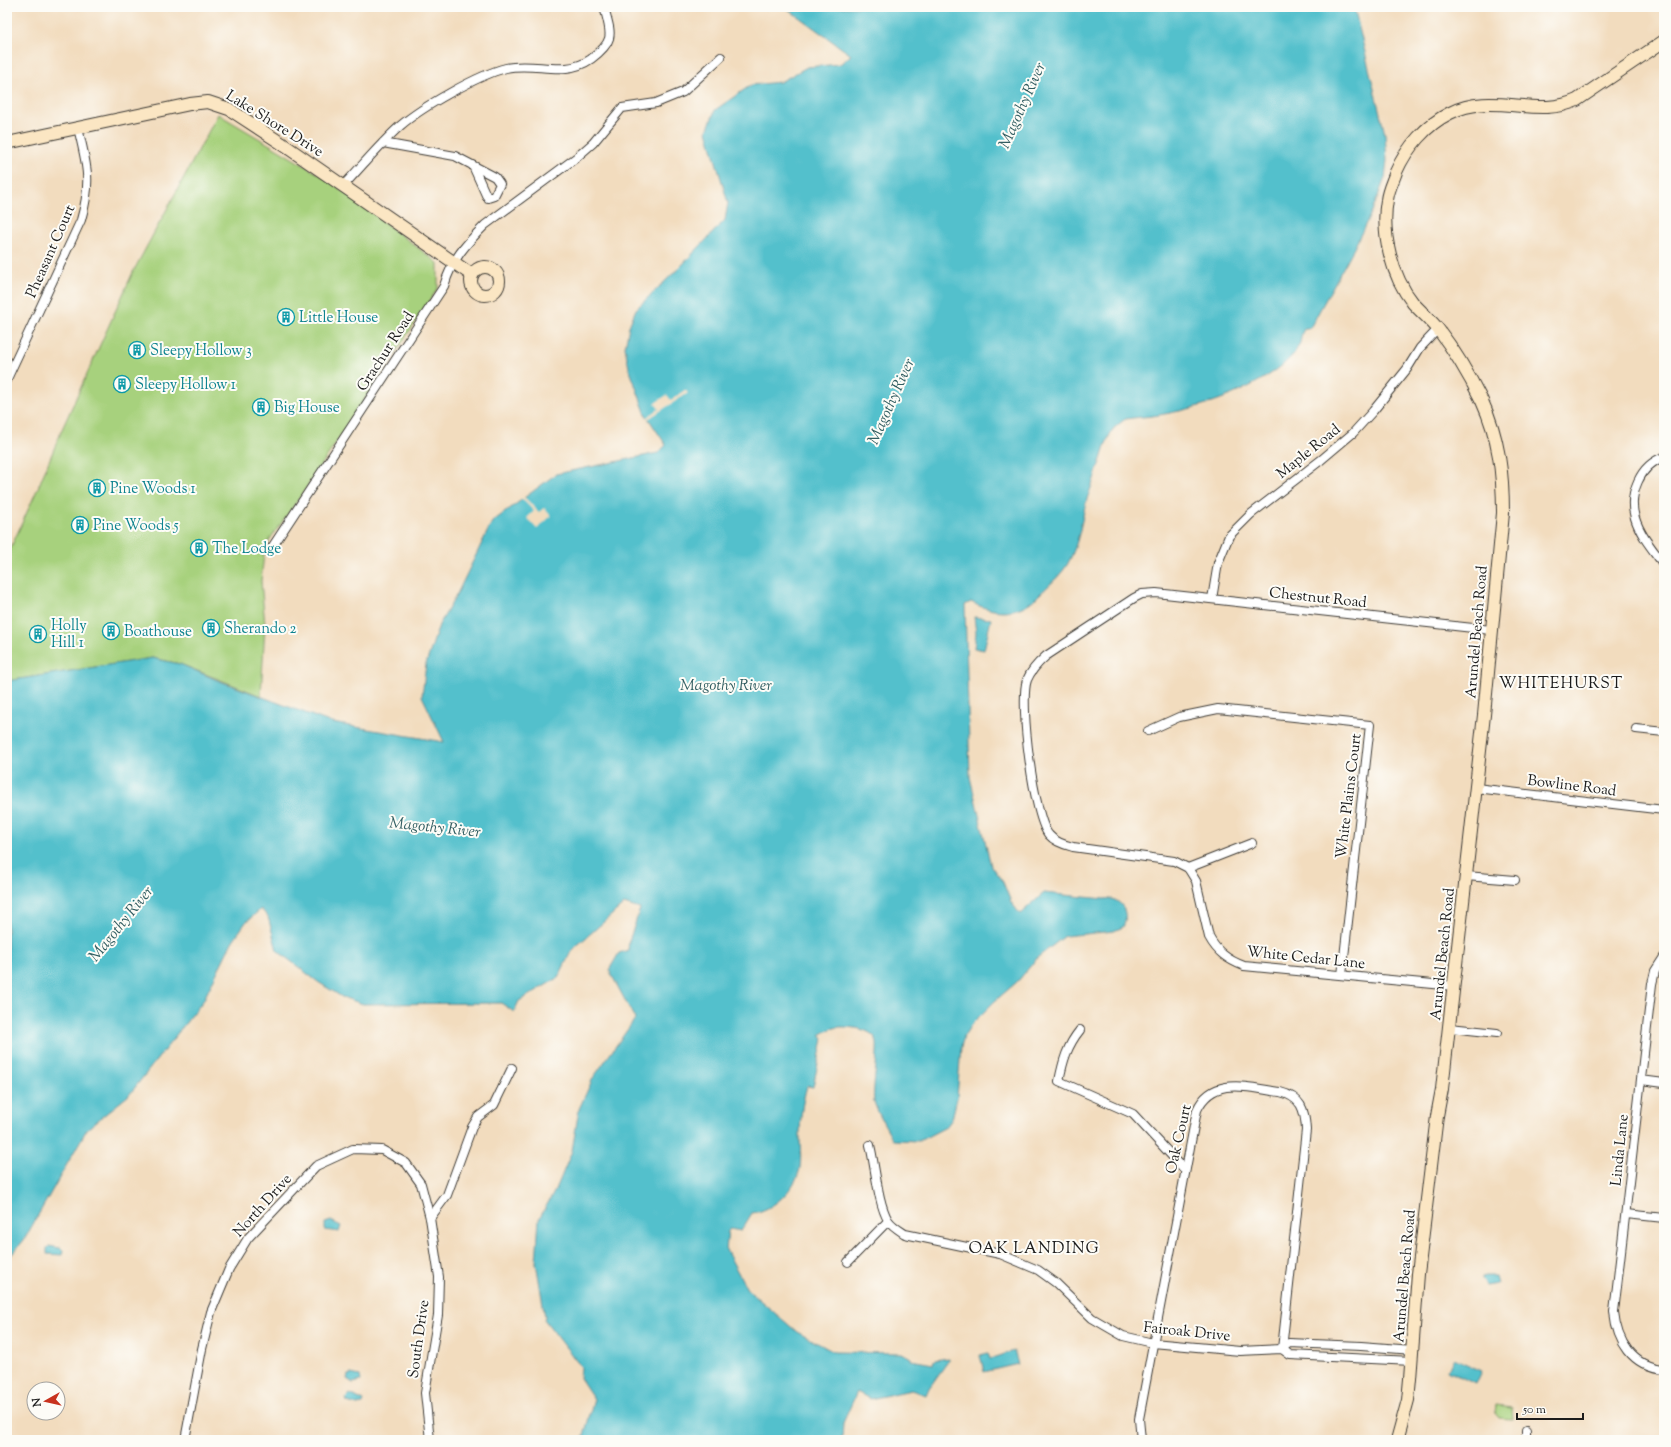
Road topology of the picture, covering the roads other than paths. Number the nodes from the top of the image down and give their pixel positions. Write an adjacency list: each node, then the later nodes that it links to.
1 (604, 7): 6 (street)
2 (1664, 41): 11 (street, Arundel Beach Road)
3 (721, 57): 9 (street)
4 (78, 128): 5 (street, Lake Shore Drive); 8 (street, Lake Shore Drive); 12 (street, Pheasant Court)
5 (7, 143)
6 (383, 143): 7 (street); 8 (street)
7 (473, 166)
8 (343, 186): 9 (street, Lake Shore Drive)
9 (452, 262): 10 (street, Lake Shore Drive); 14 (street, Grachur Road)
10 (472, 275)
11 (1438, 329): 16 (street, Maple Road); 17 (street, Arundel Beach Road)
12 (7, 379)
13 (1664, 457): 15 (street)
14 (269, 552)
15 (1664, 566)
16 (1212, 599): 17 (street, Chestnut Road); 24 (street, Chestnut Road)
17 (1491, 630): 21 (street, Arundel Beach Road)
18 (1636, 729): 20 (street)
19 (1148, 731): 28 (street, White Plains Court)
20 (1664, 732)
21 (1476, 788): 22 (street, Bowline Road); 25 (street, Arundel Beach Road)
22 (1664, 810)
23 (1252, 843): 24 (street)
24 (1188, 868): 28 (street, White Cedar Lane)
25 (1466, 876): 26 (street); 29 (street, Arundel Beach Road)
26 (1514, 880)
27 (1664, 957): 34 (street, Linda Lane)
28 (1342, 975): 29 (street, White Cedar Lane)
29 (1454, 986): 30 (street, Arundel Beach Road)
30 (1450, 1028): 32 (street); 45 (street, Arundel Beach Road)
31 (1080, 1030): 37 (street)
32 (1497, 1033)
33 (512, 1068): 39 (street)
34 (1641, 1080): 35 (street); 38 (street, Linda Lane)
35 (1664, 1082)
36 (870, 1145): 41 (street)
37 (1185, 1170): 43 (street, Oak Court); 44 (street, Oak Court)
38 (1626, 1214): 40 (street); 46 (street, Linda Lane)
39 (430, 1218): 48 (street, North Drive); 49 (street, South Drive)
40 (1664, 1218)
41 (888, 1221): 42 (street); 43 (street, Fairoak Drive)
42 (848, 1262)
43 (1153, 1343): 44 (street, Fairoak Drive); 50 (street, Oak Court)
44 (1282, 1349): 45 (street, Fairoak Drive); 45 (street, Fairoak Drive)
45 (1412, 1356): 51 (street, Arundel Beach Road)
46 (1664, 1369)
47 (1526, 1431): 52 (street)
48 (185, 1440)
49 (430, 1440)
50 (1141, 1440)
51 (1397, 1440)
52 (1526, 1440)

